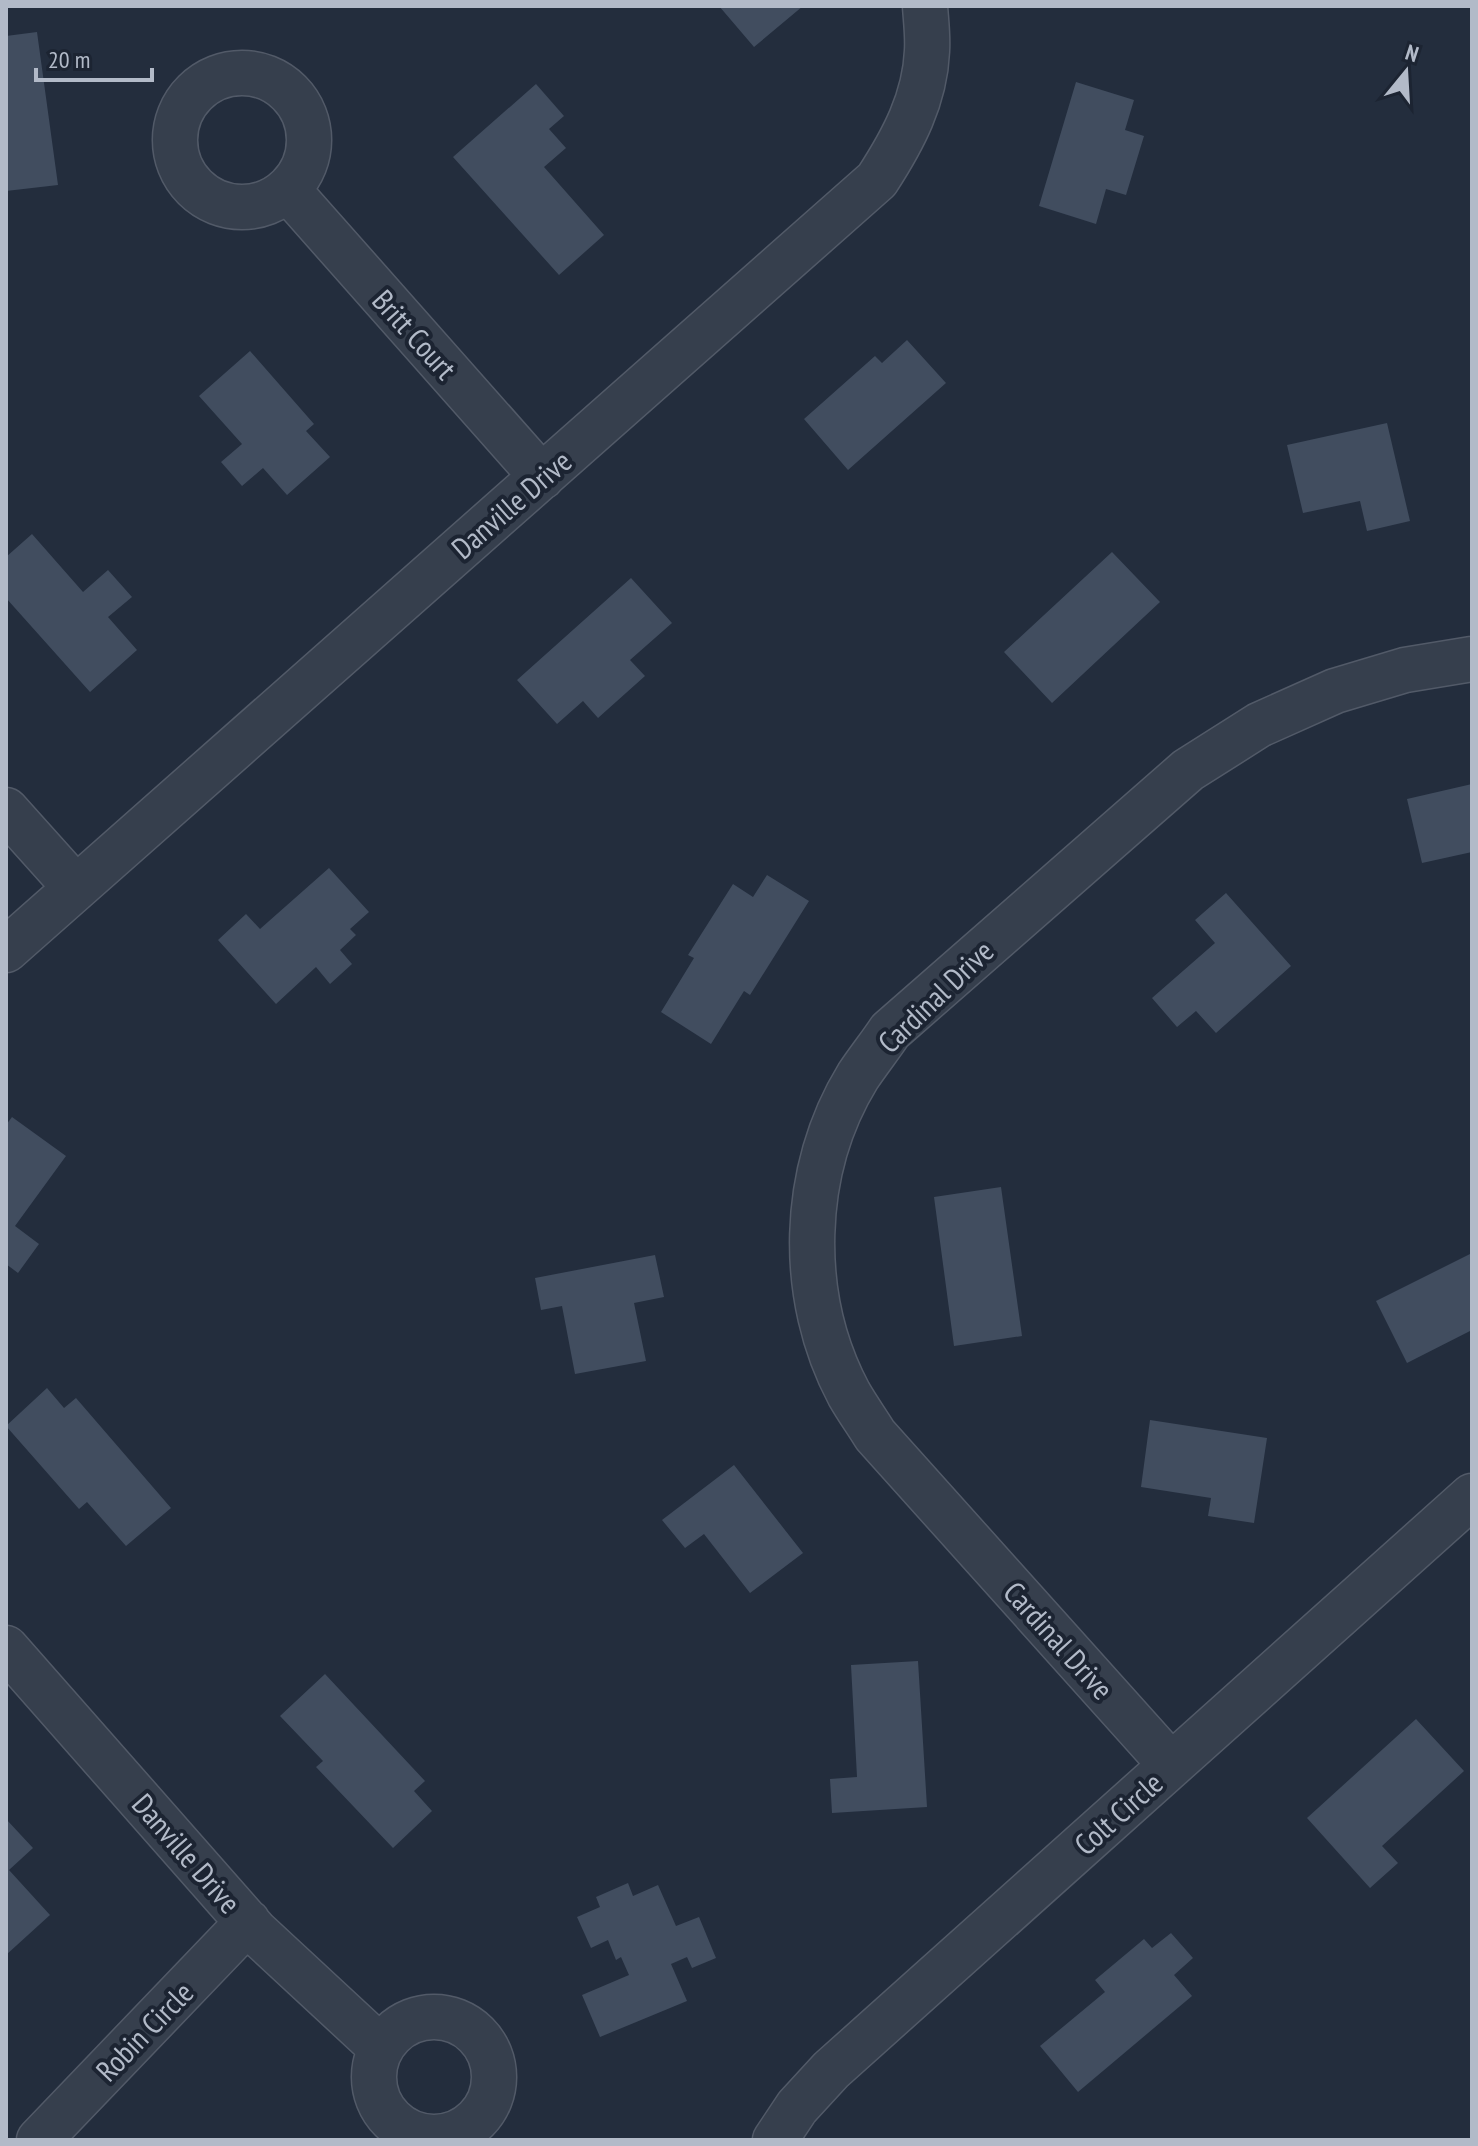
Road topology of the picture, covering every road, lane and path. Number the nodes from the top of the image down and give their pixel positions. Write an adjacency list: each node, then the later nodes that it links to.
1 (925, 6): 3 (street, Danville Drive)
2 (288, 190): 3 (street, Britt Court)
3 (542, 477): 6 (street, Danville Drive)
4 (1472, 659): 10 (street, Cardinal Drive)
5 (6, 810): 6 (street)
6 (76, 888): 7 (street, Danville Drive)
7 (6, 950)
8 (1472, 1496): 10 (street, Colt Circle)
9 (6, 1648): 11 (street, Danville Drive)
10 (1171, 1765): 14 (street, Colt Circle)
11 (248, 1922): 12 (street, Danville Drive); 13 (street, Robin Circle)
12 (380, 2047)
13 (39, 2140)
14 (775, 2140)

